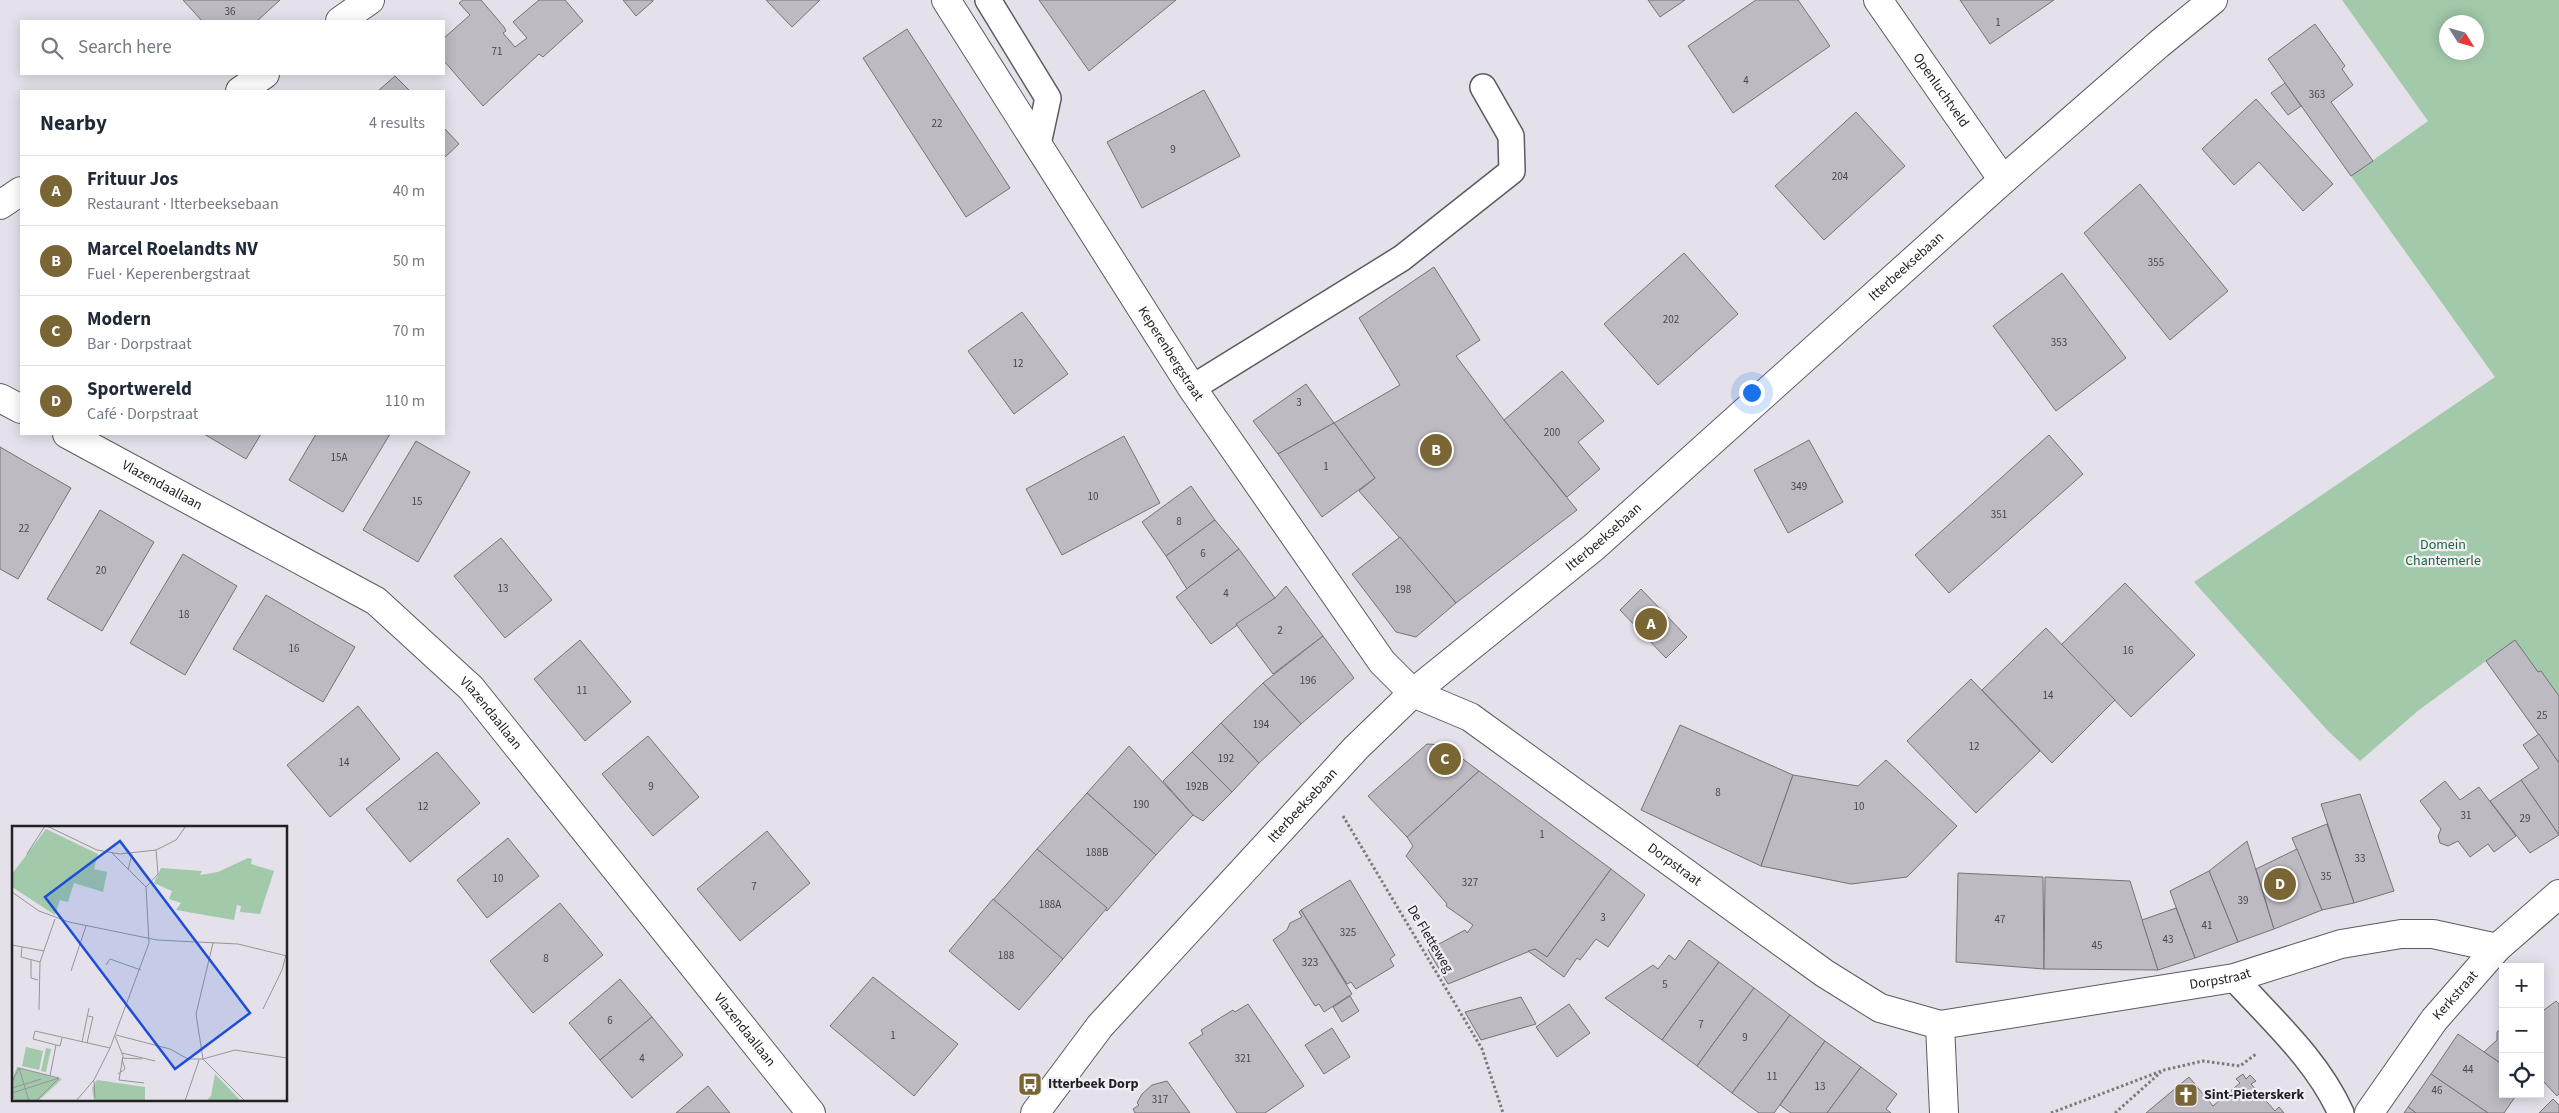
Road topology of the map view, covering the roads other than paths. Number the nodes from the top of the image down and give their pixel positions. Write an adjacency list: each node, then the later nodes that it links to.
1 (370, 0): 6 (street)
2 (946, 0): 10 (street, Keperenbergstraat)
3 (988, 0): 10 (lane)
4 (1878, 0): 11 (street, Openluchtveld)
5 (2213, 0): 11 (street, Itterbeeksebaan)
6 (341, 20)
7 (264, 75): 9 (street)
8 (1483, 86): 14 (lane)
9 (241, 90)
10 (1038, 144): 14 (street, Keperenbergstraat)
11 (2004, 180): 18 (street, Itterbeeksebaan)
12 (20, 193): 13 (street)
13 (0, 205)
14 (1192, 388): 18 (street, Keperenbergstraat)
15 (0, 398): 16 (street)
16 (20, 408)
17 (69, 435): 23 (street, Vlazendaallaan)
18 (1414, 693): 22 (street, Dorpstraat); 24 (street, Itterbeeksebaan)
19 (2559, 894): 20 (street, Kerkstraat)
20 (2497, 948): 21 (street, Dorpstraat); 27 (street, Kerkstraat)
21 (2234, 978): 22 (street, Dorpstraat); 26 (lane)
22 (1940, 1025): 25 (street)
23 (811, 1113)
24 (1035, 1113)
25 (1944, 1113)
26 (2341, 1113)
27 (2370, 1113)

